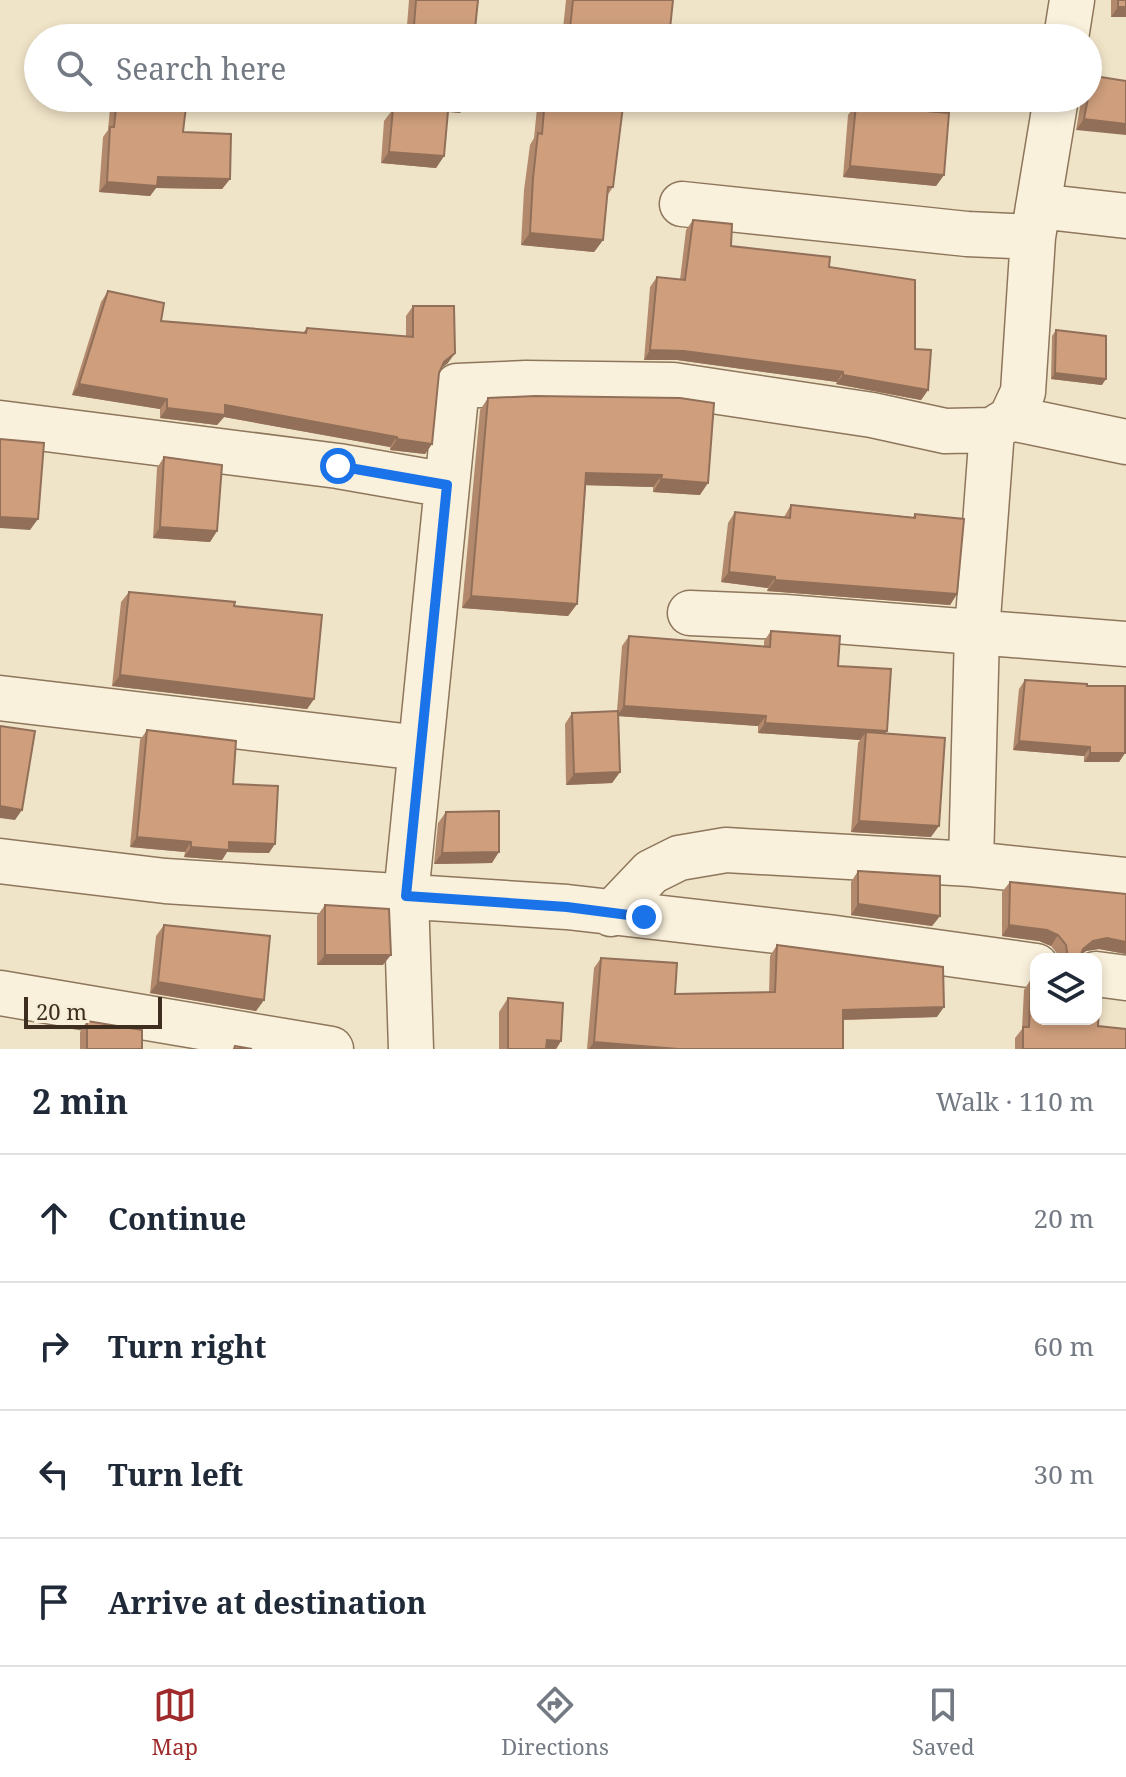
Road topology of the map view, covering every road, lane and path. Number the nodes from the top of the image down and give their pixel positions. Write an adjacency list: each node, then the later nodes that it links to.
1 (1072, 0): 2 (street)
2 (1068, 24)
3 (1054, 112): 6 (street)
4 (682, 204): 6 (street)
5 (1126, 216): 6 (street)
6 (1036, 222): 8 (street)
7 (0, 423): 10 (street)
8 (1001, 424): 9 (street); 10 (street); 12 (street)
9 (1126, 442)
10 (447, 485): 15 (street)
11 (690, 613): 12 (street)
12 (977, 632): 13 (street); 17 (street)
13 (1126, 644)
14 (0, 698): 15 (street)
15 (420, 748): 19 (street)
16 (0, 861): 19 (street)
17 (971, 864): 18 (street); 20 (street)
18 (1126, 880)
19 (406, 896): 20 (street); 26 (street)
20 (611, 914): 21 (street)
21 (1030, 965)
22 (1102, 975): 23 (street)
23 (1126, 978)
24 (0, 993): 25 (street)
25 (331, 1049)
26 (411, 1049)

